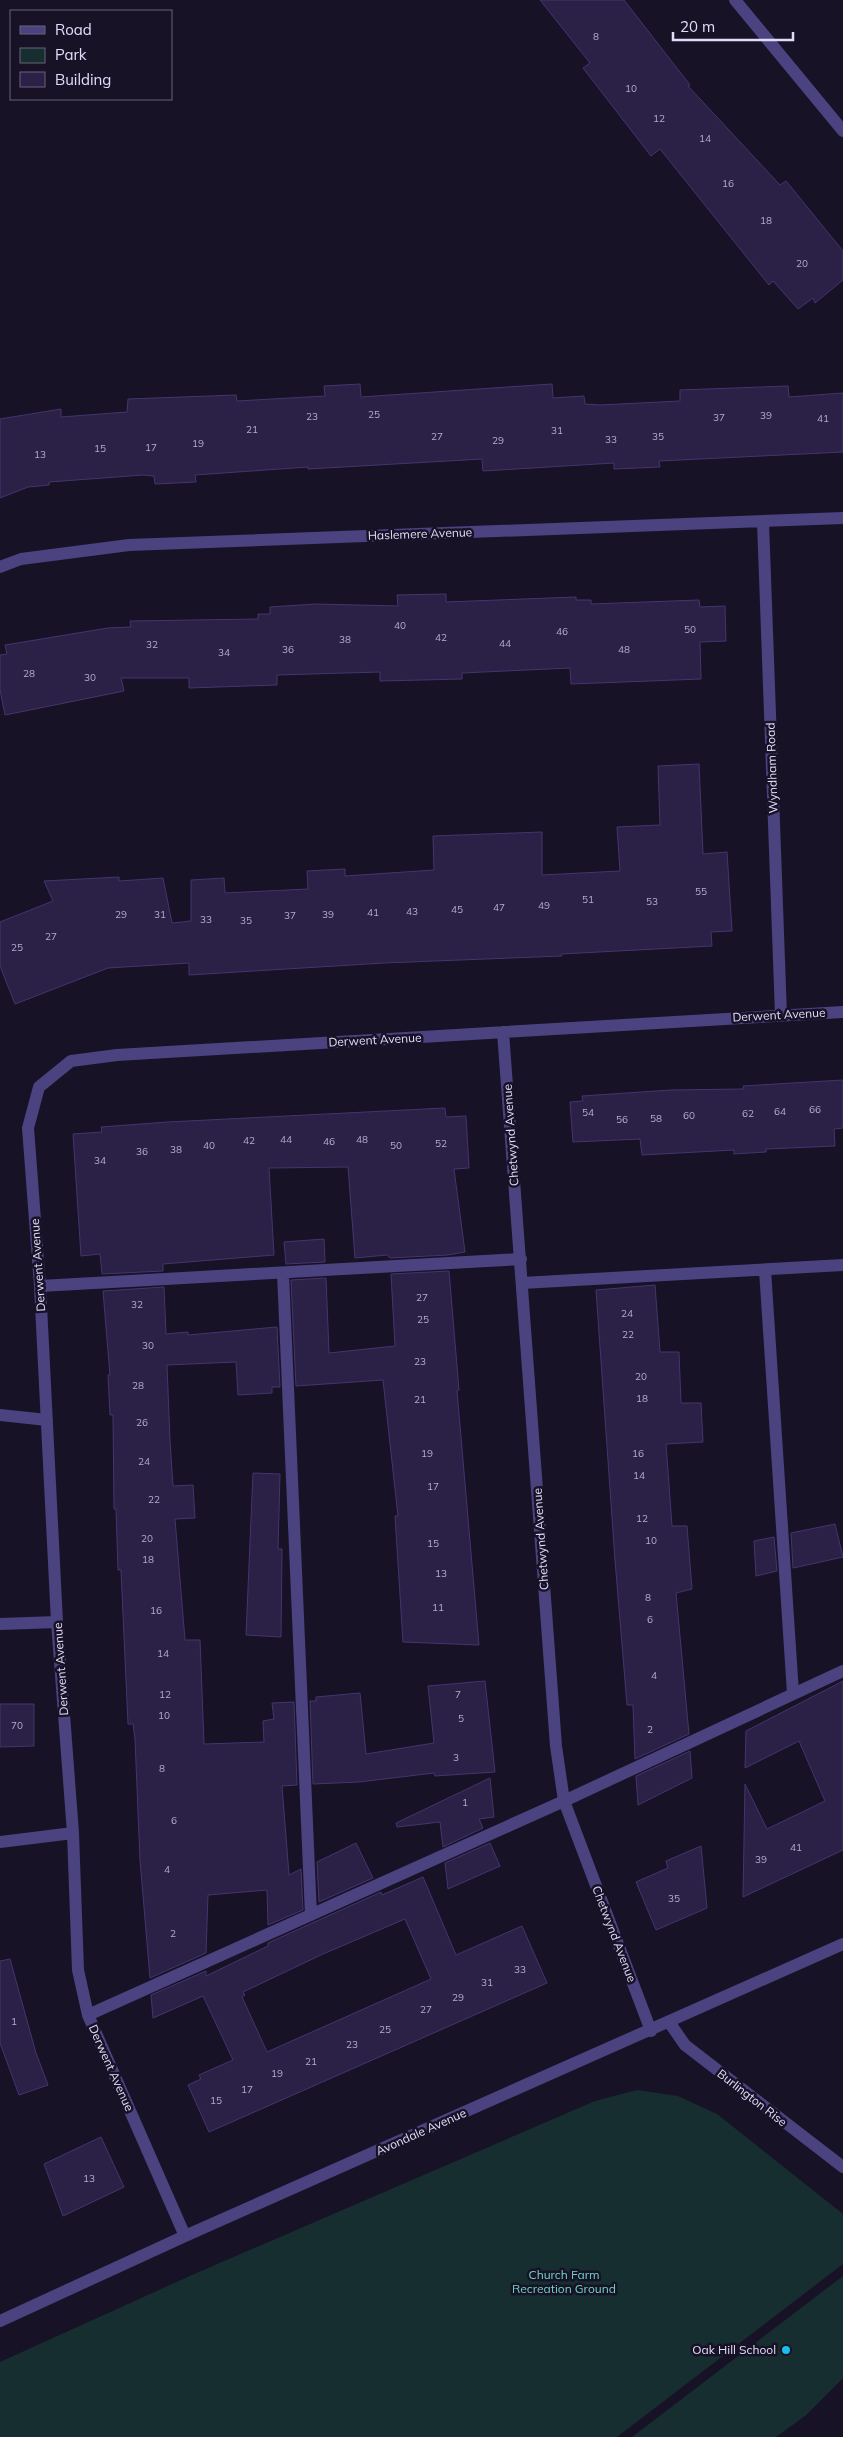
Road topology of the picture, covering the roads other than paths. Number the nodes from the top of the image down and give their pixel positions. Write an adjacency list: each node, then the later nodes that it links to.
1 (735, 0): 2 (street)
2 (843, 131)
3 (843, 518): 4 (street, Haslemere Avenue)
4 (763, 522): 5 (street, Haslemere Avenue); 7 (street, Wyndham Road)
5 (0, 567)
6 (843, 1012): 7 (street, Derwent Avenue)
7 (780, 1015): 8 (street, Derwent Avenue)
8 (503, 1032): 9 (street, Chetwynd Avenue); 14 (street, Derwent Avenue)
9 (520, 1259): 12 (street); 13 (street, Chetwynd Avenue)
10 (843, 1265): 11 (street)
11 (765, 1270): 13 (street); 20 (street)
12 (283, 1273): 14 (street); 24 (street)
13 (522, 1283): 21 (street, Chetwynd Avenue)
14 (40, 1286): 16 (street, Derwent Avenue)
15 (0, 1415): 16 (street)
16 (47, 1420): 17 (street, Derwent Avenue)
17 (57, 1622): 18 (street); 22 (street, Derwent Avenue)
18 (0, 1624)
19 (843, 1671): 20 (street)
20 (794, 1693): 21 (street)
21 (564, 1802): 24 (street); 28 (street, Chetwynd Avenue)
22 (72, 1833): 23 (street); 26 (street, Derwent Avenue)
23 (0, 1842)
24 (311, 1916): 26 (street)
25 (843, 1944): 27 (street, Avondale Avenue)
26 (88, 2015): 30 (street, Derwent Avenue)
27 (669, 2022): 28 (street, Avondale Avenue); 29 (street, Burlington Rise)
28 (651, 2030): 30 (street, Avondale Avenue)
29 (843, 2168)
30 (186, 2236): 31 (street, Avondale Avenue)
31 (0, 2321)

